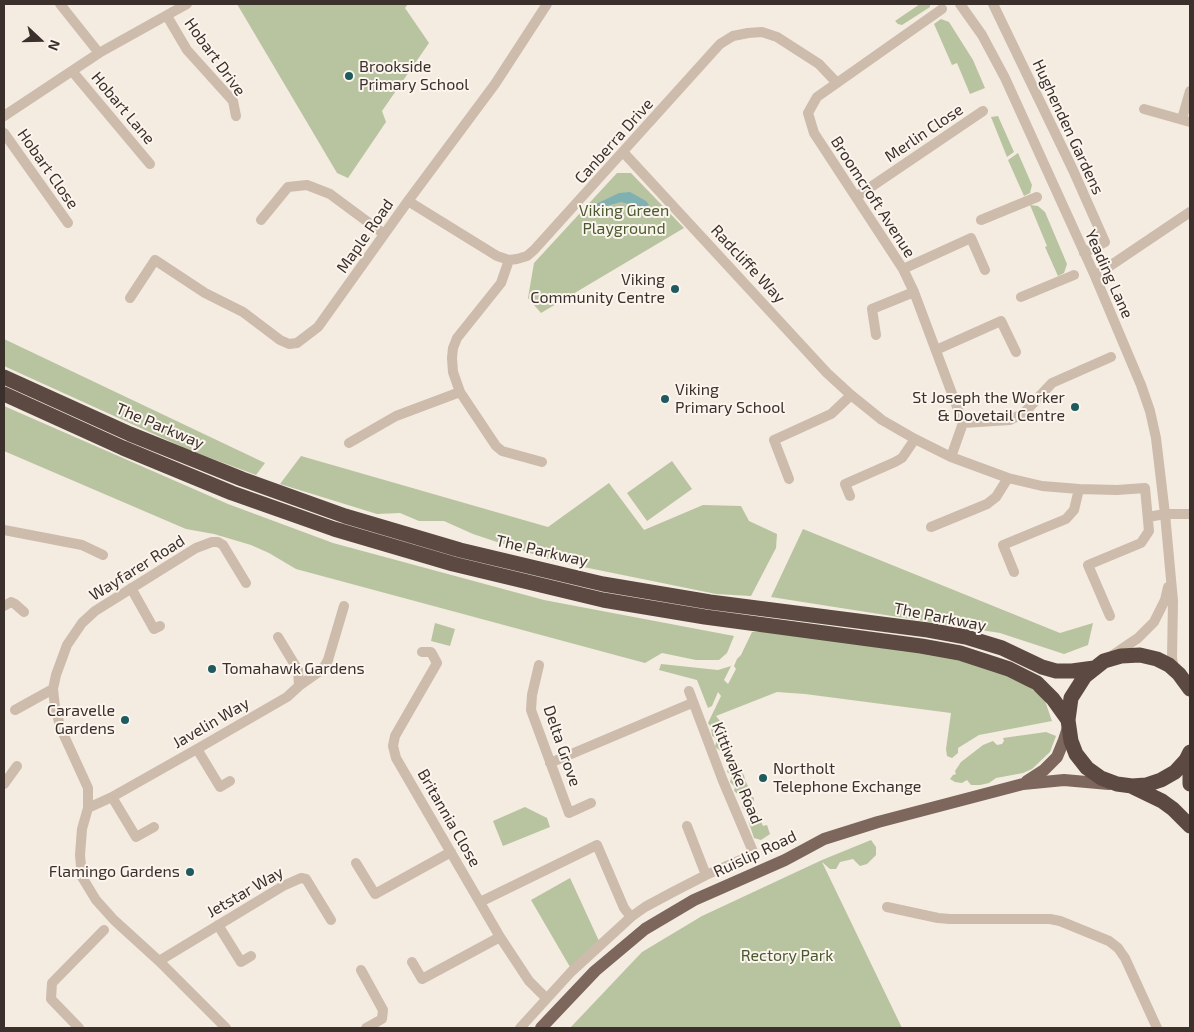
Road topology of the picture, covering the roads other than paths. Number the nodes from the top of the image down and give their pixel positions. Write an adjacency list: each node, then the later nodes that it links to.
1 (60, 4): 8 (street)
2 (187, 4): 7 (street)
3 (548, 4): 22 (street, Maple Road)
4 (960, 4): 28 (street, Yeading Lane)
5 (993, 4): 28 (street, Hughenden Gardens)
6 (942, 9): 10 (street, Broomcroft Avenue)
7 (167, 16): 8 (street); 15 (street, Hobart Drive)
8 (99, 53): 9 (street)
9 (72, 71): 14 (street); 19 (street, Hobart Lane)
10 (837, 83): 18 (street, Canberra Drive); 20 (street, Broomcroft Avenue)
11 (1190, 92): 16 (street)
12 (1144, 109): 16 (street)
13 (983, 111): 20 (street, Merlin Close)
14 (4, 116)
15 (236, 116)
16 (1186, 121)
17 (4, 133): 26 (street, Hobart Close)
18 (624, 153): 29 (street, Canberra Drive); 44 (street, Radcliffe Way)
19 (150, 164)
20 (856, 197): 30 (street, Broomcroft Avenue)
21 (1037, 197): 25 (street)
22 (408, 201): 27 (street, Maple Road); 29 (street)
23 (1190, 212): 33 (street)
24 (261, 220): 27 (street)
25 (981, 220)
26 (68, 223)
27 (384, 234): 35 (street, Maple Road)
28 (1084, 253): 33 (street, Yeading Lane)
29 (509, 260): 42 (street)
30 (903, 269): 31 (street); 34 (street, Broomcroft Avenue)
31 (985, 270)
32 (1074, 275): 36 (street)
33 (1095, 276): 54 (street, Yeading Lane)
34 (914, 292): 37 (street); 38 (street, Broomcroft Avenue)
35 (130, 298)
36 (1022, 298)
37 (876, 335)
38 (936, 350): 39 (street); 45 (street, Broomcroft Avenue)
39 (1016, 352)
40 (1111, 357): 45 (street)
41 (4, 377): 71 (highway, The Parkway)
42 (460, 392): 47 (street); 49 (street)
43 (4, 394): 80 (highway, The Parkway)
44 (851, 395): 46 (street, Radcliffe Way); 51 (street)
45 (963, 423): 48 (street)
46 (915, 440): 48 (street, Radcliffe Way); 53 (street)
47 (350, 443)
48 (951, 457): 50 (street, Radcliffe Way)
49 (542, 462)
50 (1008, 478): 52 (street, Radcliffe Way); 57 (street)
51 (789, 479)
52 (1079, 489): 56 (street, Radcliffe Way); 60 (street)
53 (850, 496)
54 (1165, 514): 55 (street); 56 (street); 61 (street, Yeading Lane)
55 (1190, 514)
56 (1148, 517): 67 (street, Radcliffe Way)
57 (930, 527)
58 (4, 530): 59 (street)
59 (103, 555)
60 (1014, 572)
61 (1170, 577): 71 (street, Yeading Lane); 73 (street, Yeading Lane)
62 (246, 583): 63 (street, Wayfarer Road)
63 (131, 588): 68 (street); 75 (street, Wayfarer Road)
64 (4, 606): 66 (street)
65 (344, 606): 74 (street, Javelin Way)
66 (24, 612)
67 (1110, 616)
68 (160, 626)
69 (278, 638): 74 (street)
70 (422, 652): 97 (street, Britannia Close)
71 (1099, 664): 73 (highway, The Parkway); 80 (highway)
72 (539, 665): 83 (street, Delta Grove)
73 (1181, 674): 76 (highway)
74 (299, 686): 81 (street, Javelin Way)
75 (53, 689): 79 (street); 93 (street, Wayfarer Road)
76 (1190, 689)
77 (689, 691): 78 (street, Kittiwake Road)
78 (692, 703): 83 (street); 99 (street, Kittiwake Road)
79 (16, 710)
80 (1068, 724): 88 (main road, Ruislip Road); 90 (highway)
81 (197, 749): 86 (street); 91 (street, Javelin Way)
82 (1190, 752): 90 (highway)
83 (550, 763): 92 (street, Delta Grove)
84 (17, 766): 87 (street)
85 (1190, 766): 89 (highway)
86 (230, 781)
87 (4, 784)
88 (1023, 784): 90 (main road, Ruislip Road); 101 (main road, Ruislip Road)
89 (1190, 784)
90 (1124, 785): 95 (highway)
91 (112, 797): 93 (street, Javelin Way); 96 (street)
92 (590, 803)
93 (88, 808): 110 (street, Wayfarer Road)
94 (687, 826): 99 (street)
95 (1190, 826)
96 (154, 827)
97 (451, 852): 98 (street); 102 (street, Britannia Close)
98 (356, 863)
99 (706, 875): 100 (street)
100 (688, 884): 101 (street); 104 (street)
101 (694, 900): 118 (main road, Ruislip Road)
102 (480, 902): 104 (street); 108 (street, Britannia Close)
103 (887, 907): 119 (street)
104 (631, 917): 113 (street)
105 (331, 920): 106 (street, Jetstar Way)
106 (218, 925): 109 (street); 110 (street, Jetstar Way)
107 (104, 930): 114 (street)
108 (500, 937): 111 (street); 113 (street, Britannia Close)
109 (251, 956)
110 (159, 961): 115 (street, Wayfarer Road)
111 (412, 962)
112 (361, 970): 116 (street)
113 (546, 998): 117 (street)
114 (79, 1028)
115 (226, 1028)
116 (366, 1028)
117 (520, 1028)
118 (541, 1028)
119 (1158, 1028)

